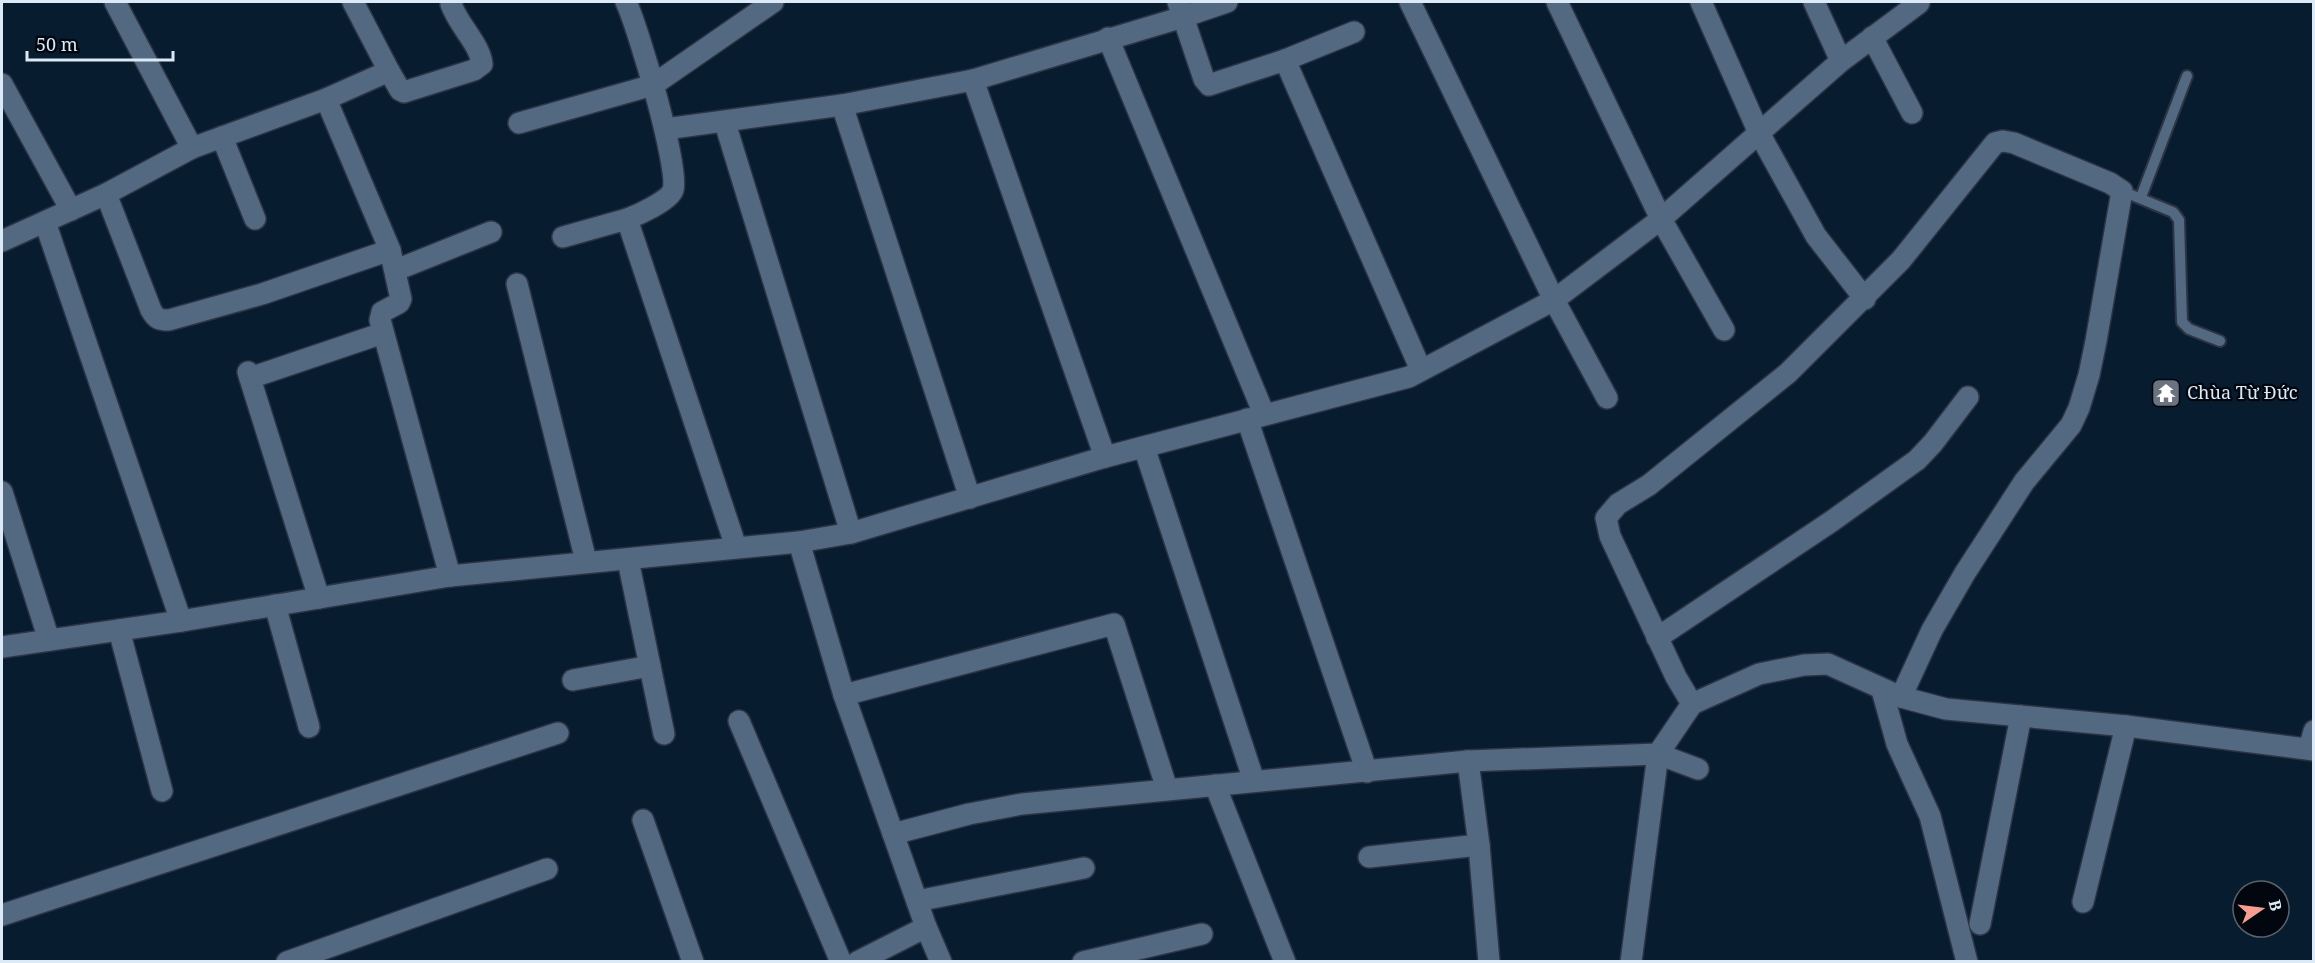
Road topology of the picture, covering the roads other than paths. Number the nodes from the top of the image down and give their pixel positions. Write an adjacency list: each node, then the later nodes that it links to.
1 (115, 2): 31 (street)
2 (353, 2): 18 (street)
3 (453, 2): 18 (street)
4 (626, 2): 22 (street)
5 (773, 2): 22 (street)
6 (1227, 2): 12 (street)
7 (1410, 2): 45 (street)
8 (1557, 2): 37 (street)
9 (1701, 2): 29 (street)
10 (1814, 2): 17 (street)
11 (1918, 3): 14 (street)
12 (1180, 9): 15 (street); 16 (street)
13 (1354, 32): 16 (street)
14 (1872, 37): 17 (street); 25 (street)
15 (1108, 38): 20 (street); 52 (street)
16 (1286, 60): 49 (street)
17 (1841, 61): 29 (street)
18 (389, 71): 23 (street)
19 (2187, 76): 33 (lane)
20 (973, 80): 24 (street); 54 (street)
21 (2, 84): 34 (street)
22 (653, 85): 26 (street); 28 (street)
23 (326, 99): 30 (street); 42 (street)
24 (842, 105): 27 (street); 56 (street)
25 (1912, 113)
26 (519, 123)
27 (725, 123): 28 (street); 57 (street)
28 (665, 129): 36 (street)
29 (1759, 133): 37 (street); 44 (street)
30 (222, 137): 31 (street); 35 (street)
31 (192, 148): 32 (street)
32 (106, 194): 34 (street); 42 (street)
33 (2131, 194): 44 (street); 48 (lane); 74 (street)
34 (71, 210): 38 (street)
35 (255, 219)
36 (627, 219): 40 (street); 59 (street)
37 (1661, 219): 45 (street); 46 (street)
38 (45, 222): 41 (street); 65 (street)
39 (491, 232): 42 (street)
40 (563, 237)
41 (2, 241)
42 (393, 260): 47 (street)
43 (517, 284): 61 (street)
44 (1865, 299): 67 (street)
45 (1554, 300): 49 (street); 51 (street)
46 (1724, 330)
47 (383, 333): 62 (street); 63 (street)
48 (2220, 341)
49 (1421, 370): 52 (street)
50 (1968, 397): 67 (street)
51 (1607, 398)
52 (1256, 416): 53 (street); 86 (street)
53 (1144, 447): 54 (street); 87 (street)
54 (1105, 457): 56 (street)
55 (2, 492): 68 (street)
56 (970, 498): 57 (street)
57 (850, 533): 58 (street)
58 (799, 542): 59 (street); 73 (street)
59 (736, 547): 60 (street)
60 (628, 560): 61 (street); 70 (street)
61 (586, 561): 62 (street)
62 (450, 576): 63 (street)
63 (319, 598): 64 (street)
64 (275, 605): 65 (street); 79 (street)
65 (181, 621): 66 (street)
66 (119, 630): 68 (street); 90 (street)
67 (1658, 638): 75 (street)
68 (49, 640): 69 (street)
69 (2, 647)
70 (650, 666): 71 (street); 81 (street)
71 (573, 680)
72 (1882, 690): 74 (street); 75 (street); 112 (street)
73 (844, 695): 89 (street); 92 (street)
74 (1901, 697): 76 (street)
75 (1692, 705): 83 (street)
76 (2021, 716): 78 (street); 100 (street)
77 (739, 721): 105 (street)
78 (2126, 726): 82 (street); 98 (street)
79 (309, 727)
80 (558, 733): 99 (street)
81 (664, 734)
82 (2312, 743)
83 (1658, 754): 84 (street); 85 (street); 111 (street)
84 (1468, 761): 86 (street); 93 (street)
85 (1698, 769)
86 (1367, 772): 87 (street)
87 (1254, 781): 88 (street)
88 (1215, 785): 89 (street); 109 (street)
89 (1167, 789): 92 (street)
90 (162, 791)
91 (644, 820): 104 (street)
92 (893, 834): 97 (street)
93 (1479, 845): 94 (street); 110 (street)
94 (1369, 857)
95 (1084, 868): 97 (street)
96 (547, 869): 103 (street)
97 (917, 901): 101 (street)
98 (2083, 902)
99 (2, 915)
100 (1980, 924)
101 (926, 927): 106 (street); 107 (street)
102 (1202, 934): 108 (street)
103 (287, 962)
104 (693, 962)
105 (841, 962)
106 (857, 962)
107 (941, 962)
108 (1083, 962)
109 (1285, 962)
110 (1489, 962)
111 (1631, 962)
112 (1967, 962)

